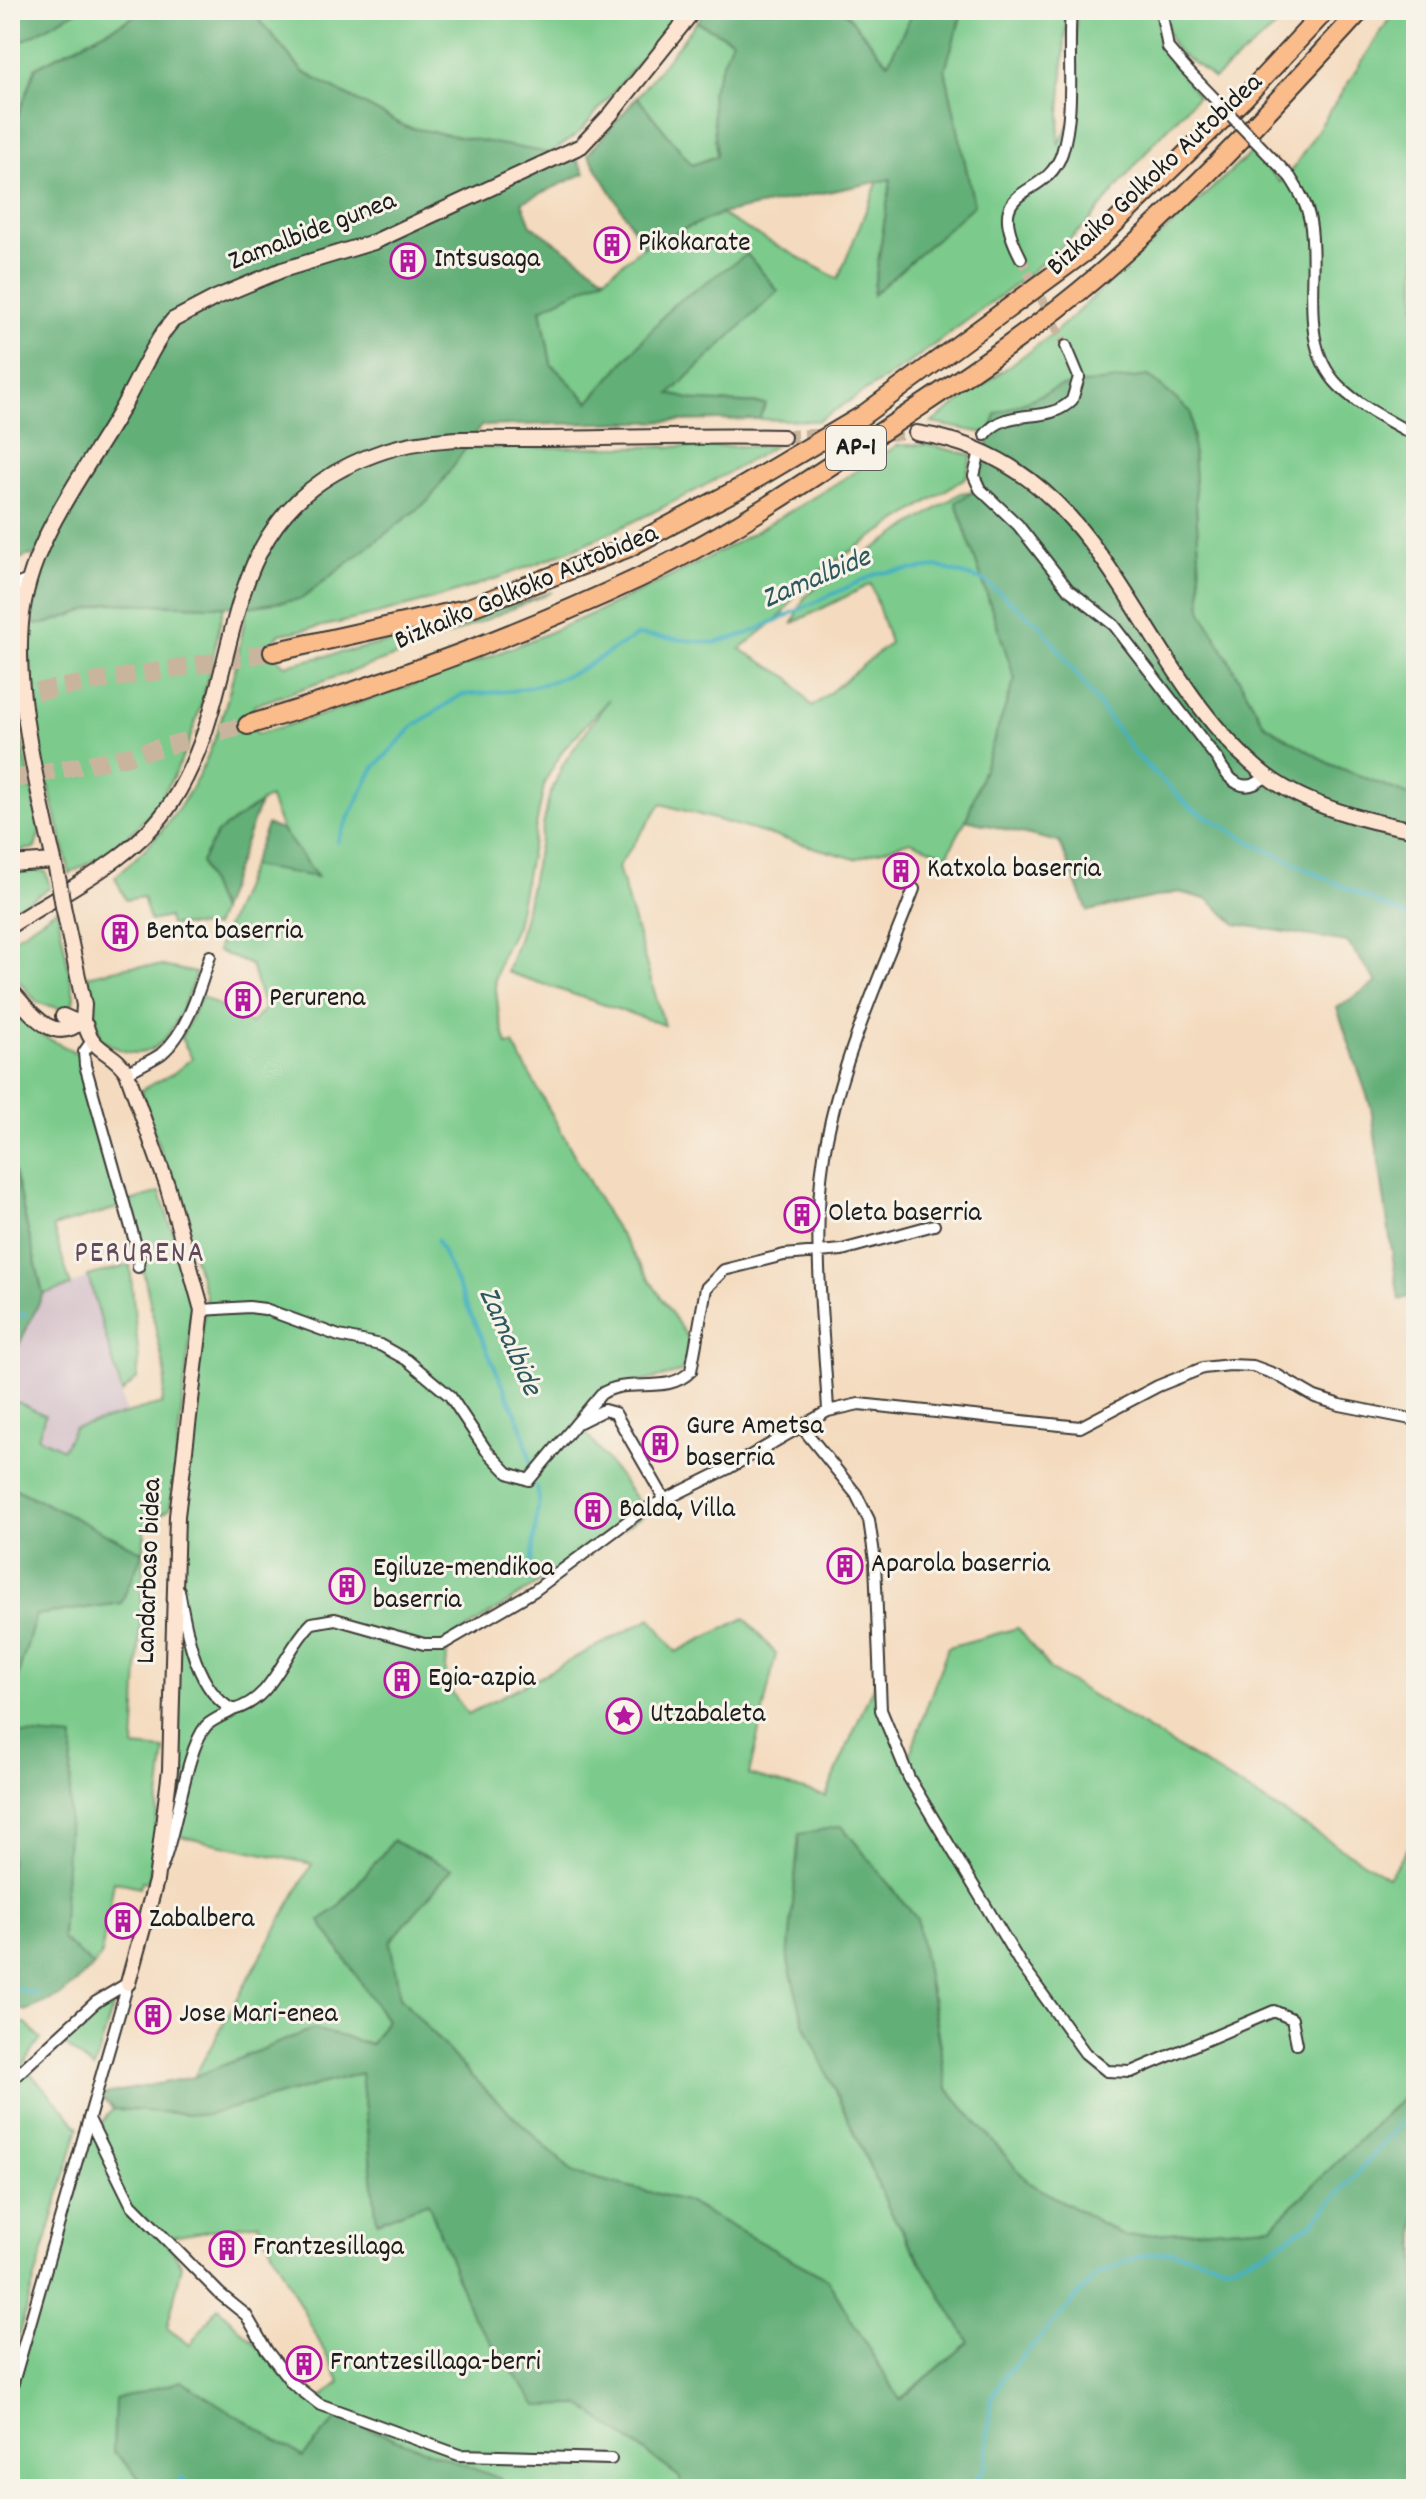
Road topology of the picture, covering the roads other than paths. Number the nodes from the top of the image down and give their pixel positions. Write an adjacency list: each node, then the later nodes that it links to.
1 (694, 10): 13 (street, Zamalbide gunea)
2 (1071, 10): 6 (street)
3 (1161, 10): 10 (street, bridge)
4 (1326, 10): 15 (highway, Bizkaiko Golkoko Autobidea / AP-1)
5 (1361, 10): 16 (highway, Bizkaiko Golkoko Autobidea / AP-1)
6 (1021, 258)
7 (1066, 346): 9 (street)
8 (916, 433): 17 (street)
9 (985, 435)
10 (1416, 436)
11 (783, 437): 22 (street)
12 (979, 455): 17 (street)
13 (29, 580): 14 (street); 19 (street, Zamalbide gunea)
14 (10, 612)
15 (273, 652)
16 (248, 725)
17 (1266, 776): 18 (street)
18 (1416, 830)
19 (54, 861): 20 (street); 25 (street, Zamalbide gunea, bridge)
20 (10, 864)
21 (914, 889): 28 (street)
22 (10, 926)
23 (210, 956): 26 (street)
24 (10, 989): 25 (street)
25 (79, 1024): 26 (street, Landarbaso bidea); 29 (street)
26 (127, 1073): 30 (street, Landarbaso bidea)
27 (934, 1225): 28 (street)
28 (820, 1251): 31 (street); 33 (street)
29 (138, 1267)
30 (202, 1310): 33 (street); 36 (street, Landarbaso bidea)
31 (828, 1411): 32 (street); 34 (street)
32 (1416, 1420)
33 (574, 1425): 35 (street)
34 (801, 1426): 35 (street); 40 (street)
35 (665, 1500): 37 (street)
36 (175, 1563): 37 (street); 38 (street, Landarbaso bidea)
37 (233, 1710): 38 (street)
38 (156, 1881): 39 (street, Landarbaso bidea)
39 (128, 1983): 41 (street); 42 (street)
40 (1297, 2044)
41 (10, 2081)
42 (89, 2119): 43 (street); 44 (street)
43 (10, 2393)
44 (611, 2459)

